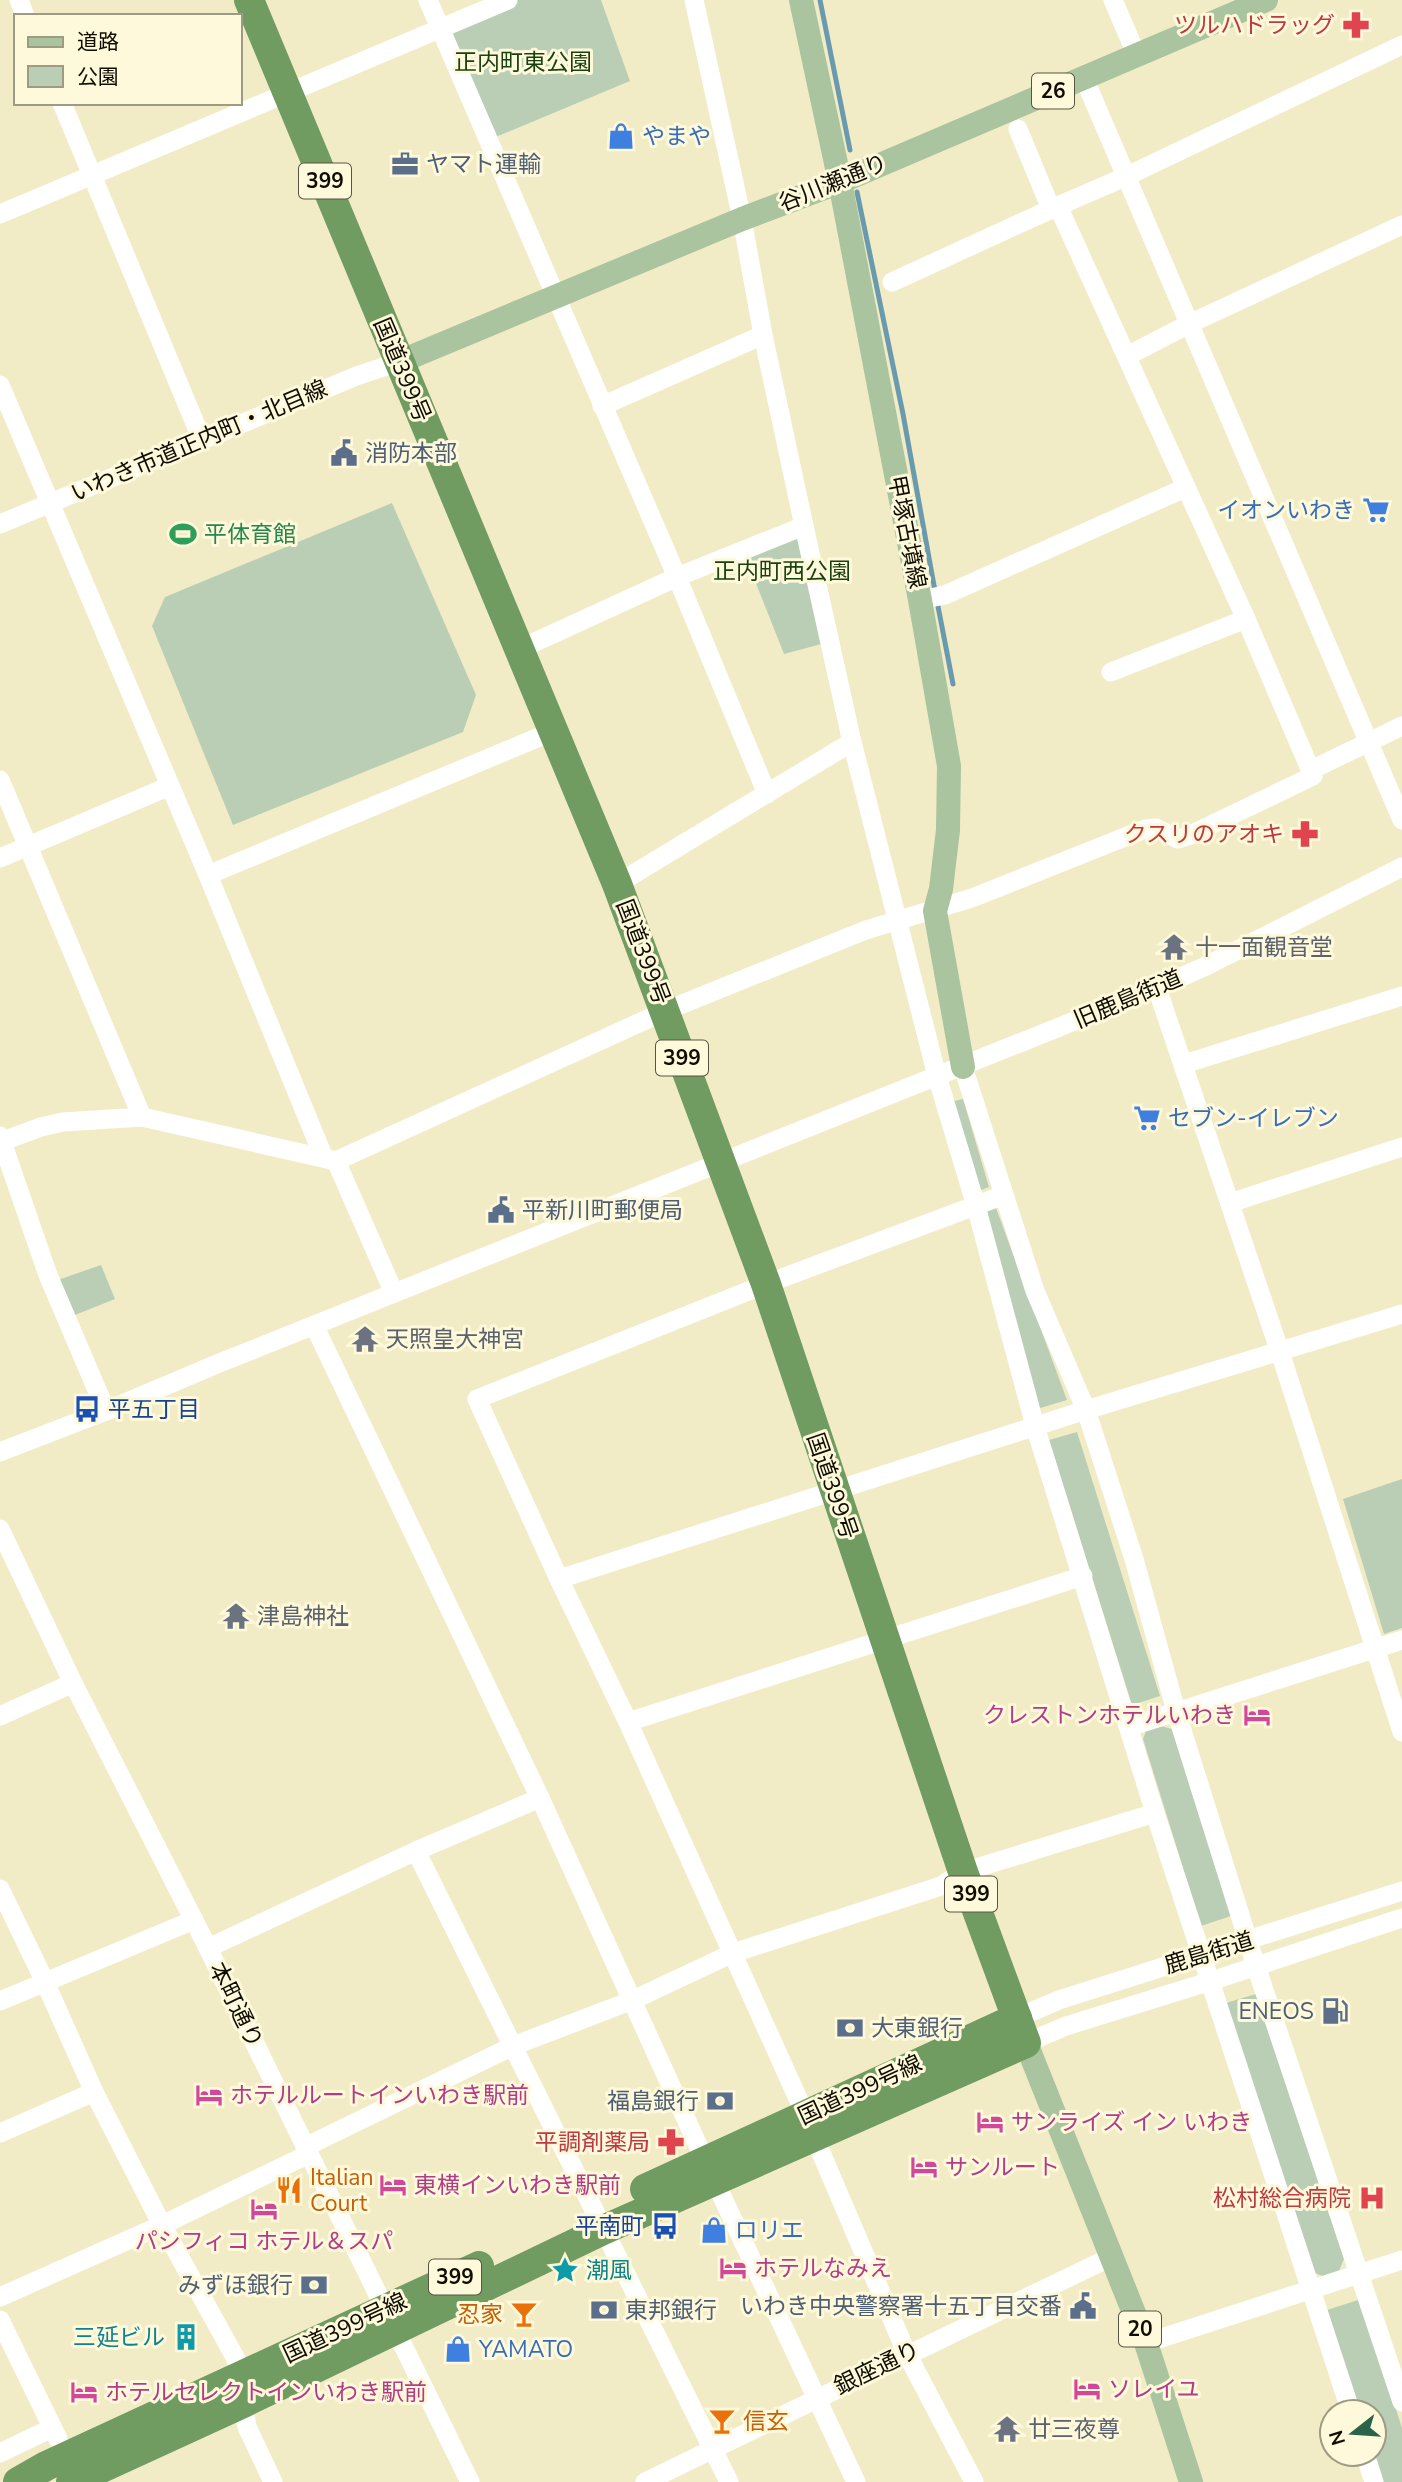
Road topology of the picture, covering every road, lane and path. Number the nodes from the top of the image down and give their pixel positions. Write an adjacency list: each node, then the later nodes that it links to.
1 (249, 0): 13 (highway, 国道399号 / 399)
2 (428, 0): 9 (street)
3 (508, 0): 9 (street)
4 (694, 0): 21 (street)
5 (1113, 0): 11 (street)
6 (1266, 0): 8 (main road, 谷川瀬通り / 26)
7 (804, 1): 18 (main road, 甲塚古墳線)
8 (1237, 6): 11 (main road, 谷川瀬通り / 26)
9 (440, 30): 13 (street); 24 (street)
10 (1402, 45): 17 (street)
11 (1137, 55): 12 (main road, 谷川瀬通り / 26)
12 (1084, 78): 17 (street); 18 (main road, 谷川瀬通り / 26)
13 (289, 93): 16 (street); 28 (highway, 国道399号 / 399)
14 (63, 105): 16 (street)
15 (1018, 129): 19 (street)
16 (92, 176): 20 (street); 31 (street)
17 (1125, 177): 19 (street); 25 (street)
18 (840, 182): 21 (main road, 谷川瀬通り / 26); 37 (main road, 甲塚古墳線)
19 (1055, 207): 23 (street); 27 (street)
20 (0, 214)
21 (742, 219): 24 (main road, 谷川瀬通り / 26); 26 (street)
22 (1402, 225): 25 (street)
23 (892, 282)
24 (555, 298): 28 (main road, 谷川瀬通り / 26); 30 (street)
25 (1189, 324): 27 (street); 43 (street)
26 (762, 335): 30 (street); 35 (street)
27 (1127, 356): 32 (street)
28 (399, 362): 31 (street, いわき市道正内町・北目線); 39 (highway, 国道399号 / 399)
29 (0, 385): 33 (street)
30 (602, 406): 36 (street)
31 (202, 440): 33 (street, いわき市道正内町・北目線)
32 (1185, 488): 37 (street); 38 (street)
33 (50, 503): 34 (street, いわき市道正内町・北目線); 47 (street)
34 (0, 524)
35 (804, 526): 36 (street); 44 (street)
36 (677, 578): 39 (street); 48 (street)
37 (920, 600): 55 (main road, 甲塚古墳線)
38 (1245, 619): 40 (street); 45 (street)
39 (520, 649): 42 (highway, 国道399号 / 399)
40 (1111, 672)
41 (1402, 726): 43 (street)
42 (554, 731): 53 (street); 54 (highway, 国道399号 / 399)
43 (1369, 741): 45 (street); 49 (street)
44 (852, 742): 48 (street); 56 (street)
45 (1311, 770): 55 (street)
46 (0, 780): 50 (street)
47 (170, 786): 50 (street); 53 (street)
48 (767, 794): 54 (street)
49 (1402, 820)
50 (28, 846): 51 (street); 63 (street)
51 (0, 858)
52 (1402, 867): 57 (street, 旧鹿島街道)
53 (208, 875): 66 (street)
54 (617, 884): 59 (highway, 国道399号 / 399)
55 (935, 911): 56 (street); 61 (main road, 甲塚古墳線)
56 (897, 922): 59 (street); 62 (street)
57 (1157, 988): 60 (street); 61 (street, 旧鹿島街道)
58 (1402, 996): 60 (street)
59 (665, 1010): 66 (street); 67 (highway, 国道399号 / 399)
60 (1184, 1064): 69 (street)
61 (963, 1067): 62 (street, 旧鹿島街道); 68 (street)
62 (937, 1076): 67 (street); 70 (street)
63 (142, 1117): 64 (street); 66 (street)
64 (0, 1140): 77 (street)
65 (1402, 1147): 69 (street)
66 (330, 1159): 72 (street)
67 (720, 1162): 71 (highway, 国道399号 / 399); 72 (street)
68 (1004, 1195): 70 (street); 76 (street)
69 (1230, 1203): 75 (street)
70 (976, 1206): 71 (street); 78 (street)
71 (766, 1284): 80 (highway, 国道399号 / 399); 83 (street)
72 (394, 1293): 74 (street)
73 (1402, 1314): 75 (street)
74 (314, 1325): 77 (street); 93 (street)
75 (1280, 1352): 76 (street); 86 (street)
76 (1086, 1410): 78 (street); 88 (street)
77 (106, 1411): 79 (street)
78 (1035, 1426): 80 (street); 82 (street)
79 (0, 1451)
80 (833, 1489): 83 (street); 84 (highway, 国道399号 / 399)
81 (0, 1530): 87 (street, 本町通り)
82 (1083, 1576): 84 (street); 91 (street)
83 (559, 1579): 90 (street)
84 (885, 1640): 90 (street); 96 (highway, 国道399号 / 399)
85 (1402, 1640): 86 (street)
86 (1374, 1649): 88 (street); 92 (street)
87 (73, 1683): 89 (street); 100 (street, 本町通り)
88 (1176, 1711): 91 (street); 101 (street)
89 (0, 1716)
90 (628, 1722): 103 (street)
91 (1129, 1727): 94 (street)
92 (1402, 1732)
93 (540, 1798): 95 (street); 108 (street)
94 (1155, 1813): 96 (street); 104 (street)
95 (416, 1851): 102 (street); 111 (street)
96 (963, 1872): 103 (street); 110 (highway, 国道399号 / 399)
97 (0, 1889): 107 (street)
98 (1402, 1891): 101 (street, 鹿島街道)
99 (1402, 1918): 105 (street, 鹿島街道)
100 (194, 1920): 102 (street, 本町通り); 107 (street)
101 (1248, 1941): 104 (street, 鹿島街道); 105 (street)
102 (208, 1948): 115 (street, 本町通り)
103 (733, 1953): 108 (street); 113 (street)
104 (1202, 1955): 106 (street); 110 (street, 鹿島街道)
105 (1256, 1966): 106 (street, 鹿島街道); 121 (street)
106 (1211, 1981): 110 (street, 鹿島街道); 122 (street)
107 (45, 1982): 109 (street); 112 (street)
108 (633, 2000): 111 (street); 116 (street)
109 (0, 2001)
110 (1021, 2030): 113 (highway, 国道399号線 / 399); 119 (main road, 20)
111 (513, 2046): 115 (street); 117 (street)
112 (94, 2092): 114 (street); 118 (street)
113 (810, 2126): 116 (highway, 国道399号線 / 399); 127 (street)
114 (0, 2133)
115 (307, 2150): 118 (street); 124 (street, 本町通り)
116 (711, 2171): 117 (highway, 国道399号線 / 399); 129 (street)
117 (599, 2222): 124 (highway, 国道399号線 / 399); 132 (street)
118 (162, 2225): 123 (street); 128 (street)
119 (1111, 2257): 126 (main road, 20); 127 (street, 銀座通り)
120 (1402, 2260): 121 (street)
121 (1359, 2274): 122 (street); 131 (street)
122 (1311, 2290): 126 (street); 130 (street)
123 (0, 2297)
124 (391, 2319): 128 (highway, 国道399号線 / 399); 137 (street, 本町通り)
125 (0, 2320): 133 (street)
126 (1146, 2343): 142 (main road, 20)
127 (907, 2354): 129 (street, 銀座通り); 141 (street)
128 (241, 2390): 134 (highway, 国道399号線 / 399); 135 (highway, 国道399号線 / 399); 136 (street)
129 (817, 2398): 132 (street, 銀座通り); 140 (street)
130 (1346, 2398)
131 (1402, 2402)
132 (712, 2448): 138 (street, 銀座通り); 139 (street)
133 (0, 2453)
134 (19, 2482)
135 (71, 2482)
136 (273, 2482)
137 (470, 2482)
138 (645, 2482)
139 (729, 2482)
140 (856, 2482)
141 (974, 2482)
142 (1191, 2482)

